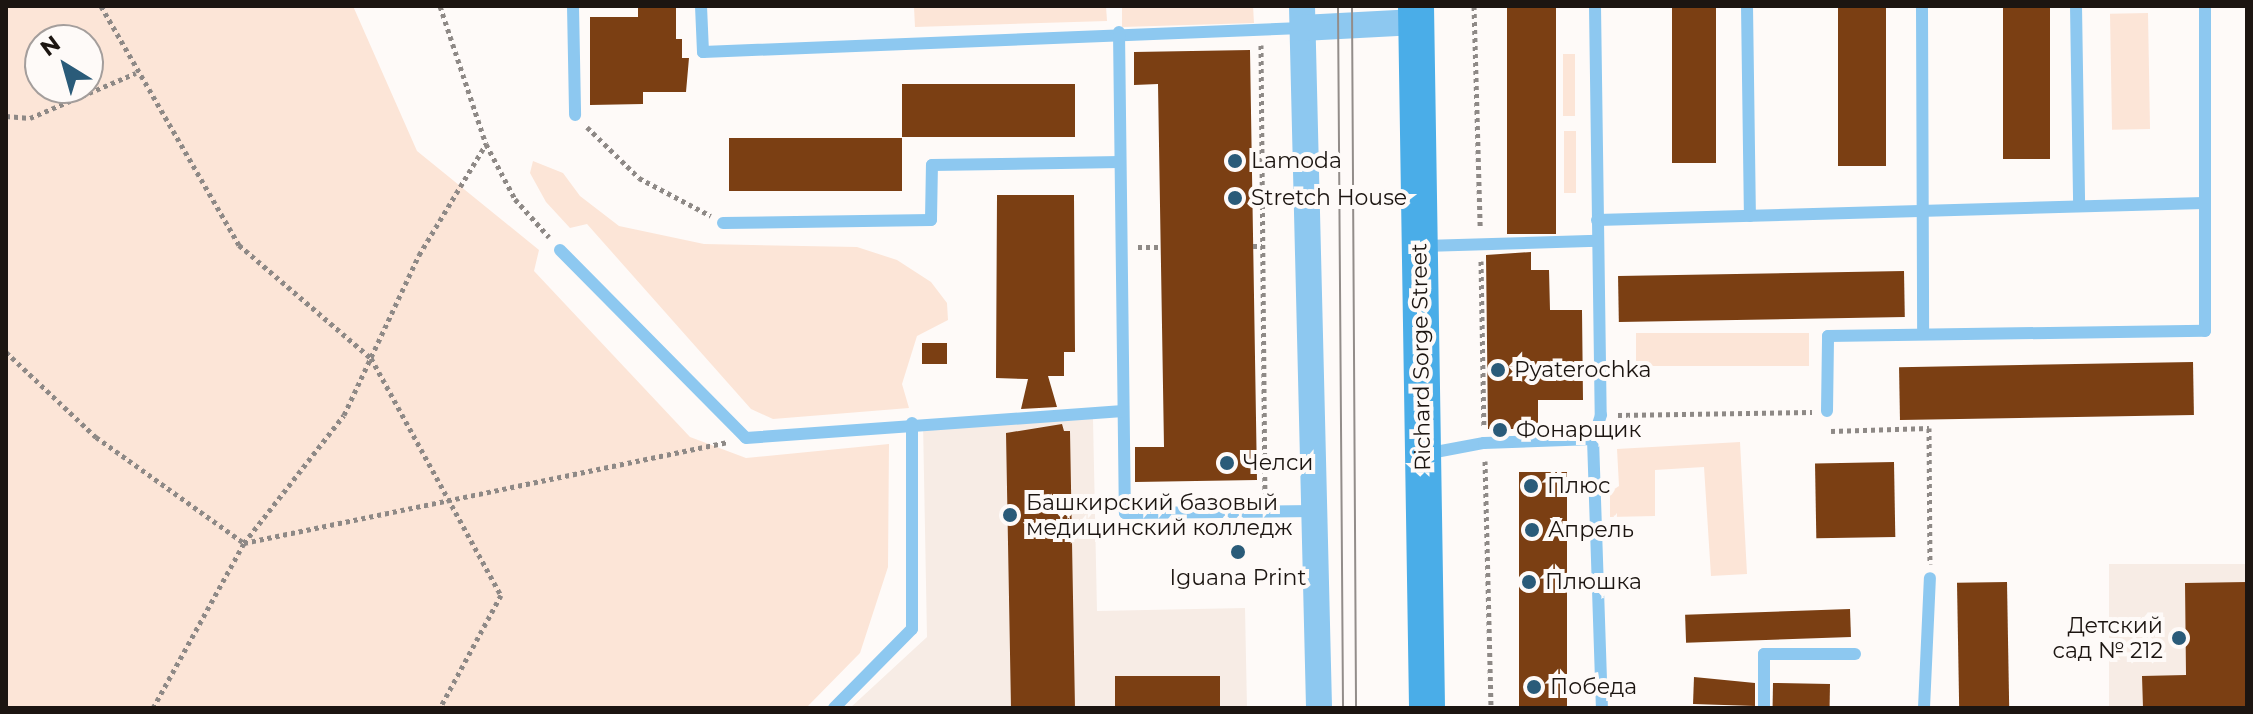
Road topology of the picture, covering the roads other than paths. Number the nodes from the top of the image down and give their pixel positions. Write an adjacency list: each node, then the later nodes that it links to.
1 (573, 6): 11 (lane)
2 (701, 6): 10 (lane)
3 (1595, 6): 17 (lane)
4 (1747, 6): 16 (lane)
5 (1922, 6): 15 (lane)
6 (2076, 6): 14 (lane)
7 (2205, 6): 13 (lane)
8 (1416, 14): 9 (street); 20 (main road, Richard Sorge Street)
9 (1302, 17): 10 (lane); 28 (street)
10 (1119, 32): 12 (lane)
11 (575, 115)
12 (1120, 162): 18 (lane); 23 (lane)
13 (2204, 203): 14 (lane); 22 (lane)
14 (2079, 206): 15 (lane)
15 (1921, 211): 16 (lane); 22 (lane)
16 (1750, 216): 17 (lane)
17 (1597, 220): 19 (lane)
18 (723, 223)
19 (1597, 241): 20 (lane); 26 (lane)
20 (1418, 246): 27 (main road, Richard Sorge Street)
21 (560, 250): 25 (lane)
22 (1923, 333): 24 (lane)
23 (1123, 411): 25 (lane); 28 (lane)
24 (1827, 411)
25 (912, 423): 31 (lane)
26 (1593, 439): 27 (lane); 34 (lane)
27 (1423, 455): 33 (main road, Richard Sorge Street)
28 (1315, 511): 32 (street)
29 (1930, 578): 36 (lane)
30 (1855, 654): 35 (lane)
31 (834, 708)
32 (1319, 708)
33 (1427, 708)
34 (1602, 708)
35 (1764, 708)
36 (1924, 708)

